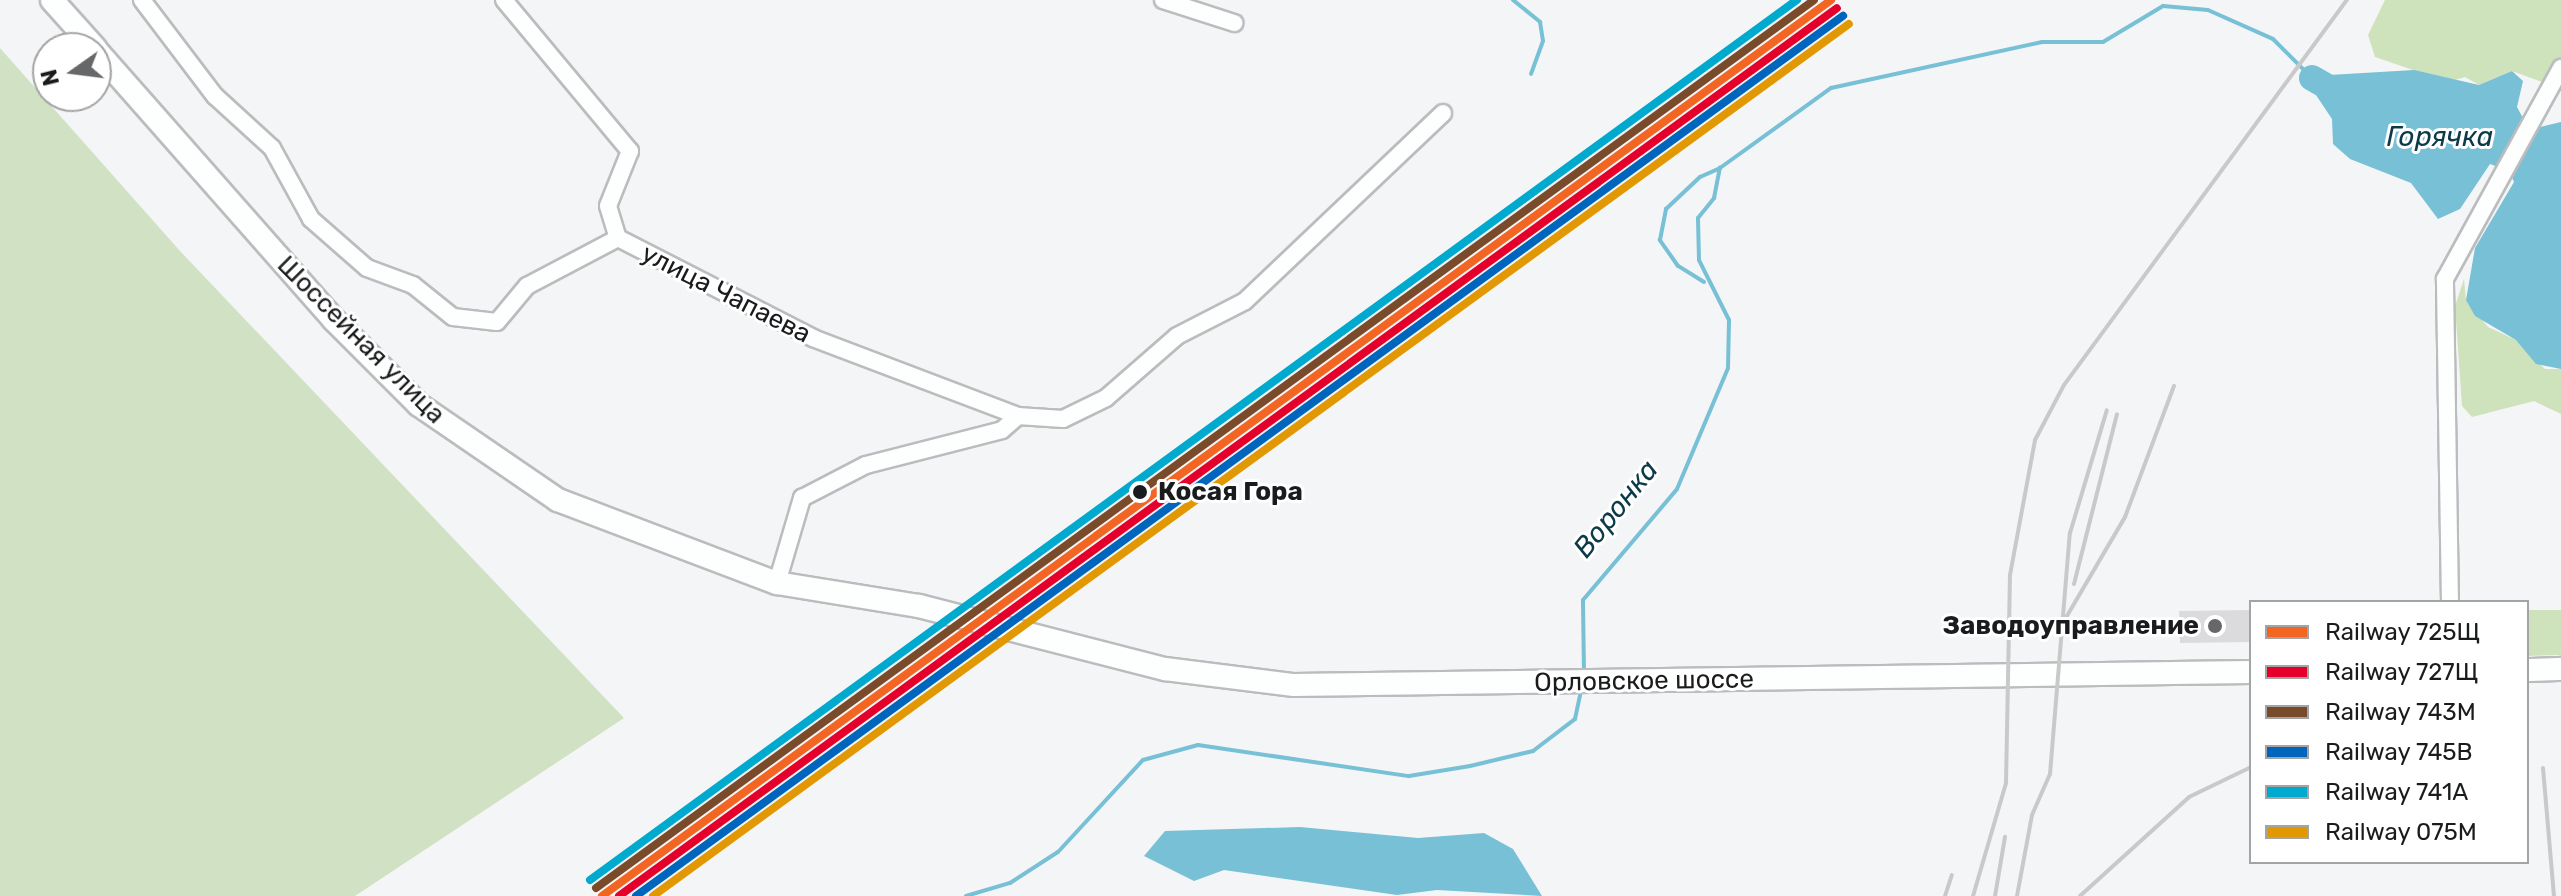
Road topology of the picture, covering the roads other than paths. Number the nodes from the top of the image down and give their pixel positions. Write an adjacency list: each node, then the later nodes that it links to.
1 (52, 0): 6 (main road, Шоссейная улица)
2 (504, 0): 10 (street, улица Чапаева)
3 (1163, 0): 5 (street)
4 (145, 1): 10 (street)
5 (1234, 23)
6 (80, 32)
7 (112, 68): 12 (main road, Шоссейная улица)
8 (2561, 68): 13 (street)
9 (1443, 113): 11 (street, улица Чапаева)
10 (618, 238): 11 (street, улица Чапаева)
11 (1018, 416): 12 (street)
12 (777, 583): 14 (main road, Шоссейная улица)
13 (2450, 600)
14 (919, 606): 17 (main road, Орловское шоссе)
15 (2561, 669): 16 (main road)
16 (2529, 670)
17 (2249, 672)

